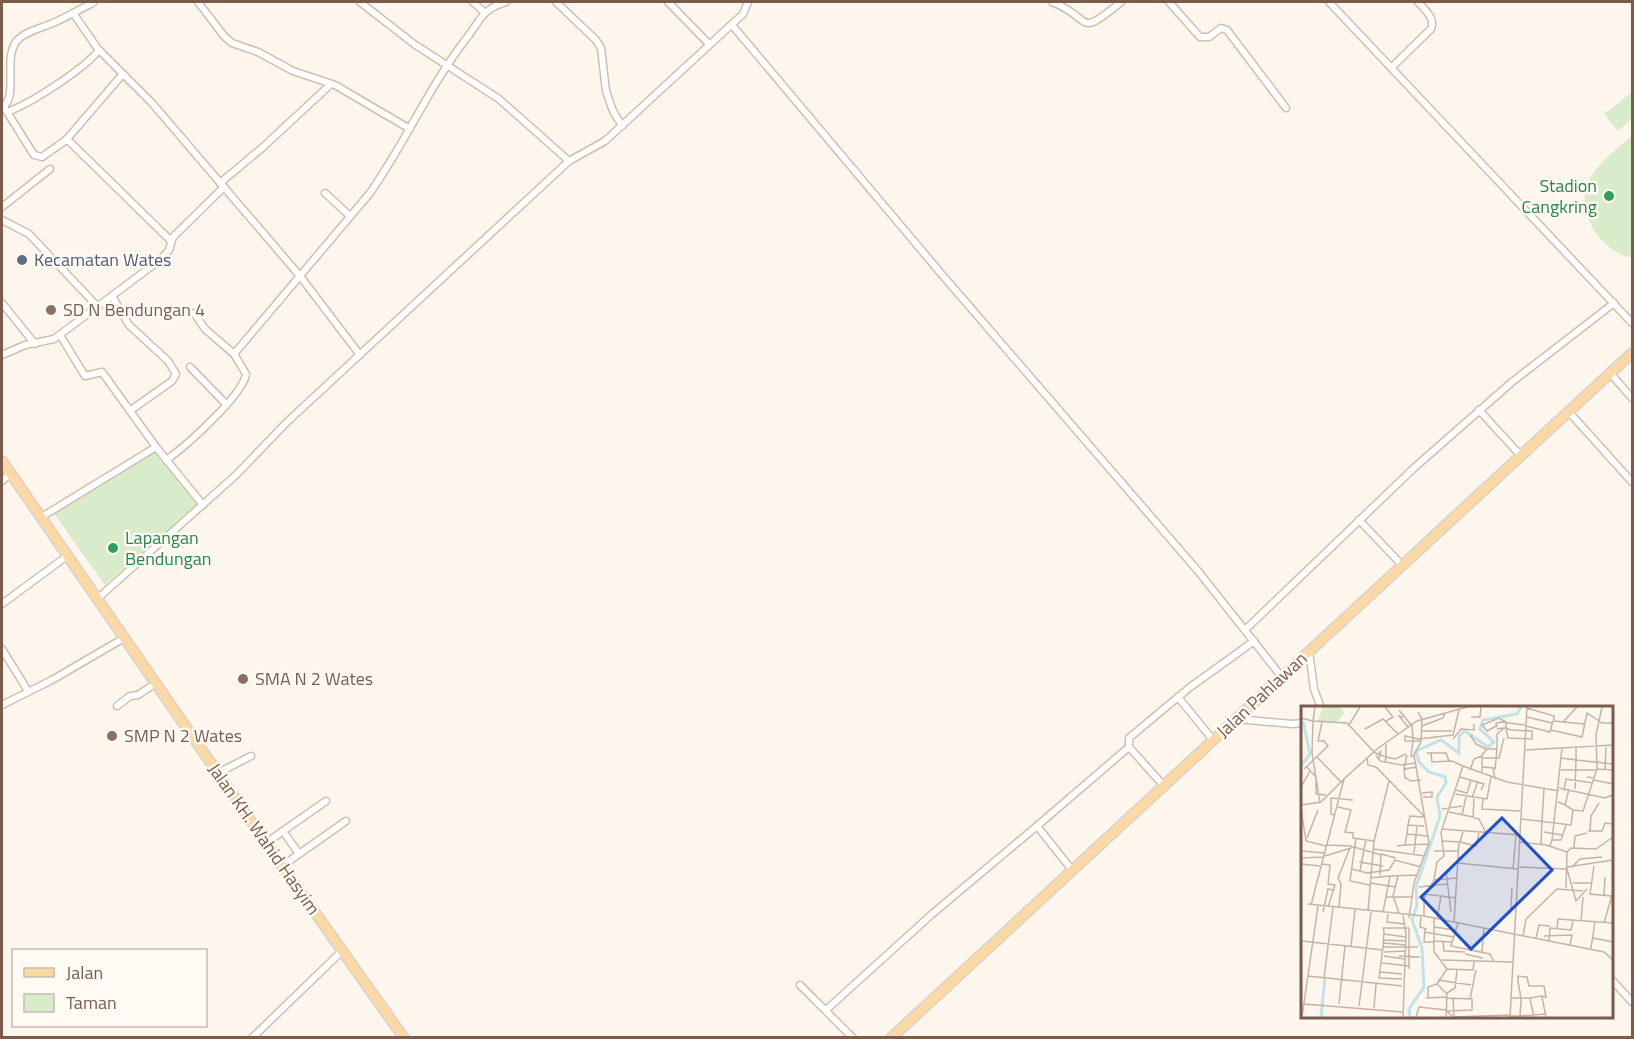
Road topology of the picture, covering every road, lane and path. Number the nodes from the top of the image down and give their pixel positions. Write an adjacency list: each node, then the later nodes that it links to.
1 (94, 2): 14 (street)
2 (198, 2): 22 (street)
3 (360, 2): 19 (street)
4 (473, 2): 15 (street)
5 (506, 2): 15 (street)
6 (556, 2): 25 (street)
7 (668, 2): 17 (street)
8 (748, 2): 16 (street)
9 (1052, 2): 10 (street)
10 (1121, 2)
11 (1169, 2): 23 (street)
12 (1329, 2): 20 (street)
13 (1418, 2): 20 (street)
14 (73, 13): 18 (street); 24 (street)
15 (485, 13): 19 (street)
16 (732, 25): 17 (street); 70 (street)
17 (709, 44): 25 (street)
18 (99, 50): 21 (street); 24 (street)
19 (446, 66): 26 (street); 28 (street)
20 (1391, 68): 39 (street)
21 (122, 75): 27 (street); 30 (street)
22 (331, 84): 26 (street); 30 (street)
23 (1286, 108)
24 (4, 109): 27 (street)
25 (622, 126): 28 (street)
26 (410, 129): 33 (street)
27 (66, 140): 35 (street)
28 (569, 160): 48 (street)
29 (50, 170): 32 (street)
30 (222, 185): 35 (street); 36 (street)
31 (326, 193): 33 (street)
32 (2, 207)
33 (350, 216): 36 (street)
34 (2, 221): 40 (street)
35 (170, 240): 37 (street)
36 (300, 276): 46 (street); 48 (street)
37 (112, 296): 40 (street); 53 (street)
38 (2, 303): 44 (street)
39 (1614, 303): 42 (street); 54 (street)
40 (98, 307): 43 (street)
41 (194, 313): 46 (street)
42 (1632, 323)
43 (60, 334): 44 (street); 53 (street)
44 (35, 344): 47 (street)
45 (1632, 352): 50 (main road, Jalan Pahlawan)
46 (234, 354): 52 (street)
47 (2, 355)
48 (360, 355): 63 (street)
49 (190, 367): 52 (street)
50 (1611, 374): 51 (street); 55 (main road, Jalan Pahlawan)
51 (1632, 398)
52 (226, 404): 58 (street)
53 (130, 410): 56 (street)
54 (1479, 410): 57 (street); 65 (street)
55 (1569, 412): 57 (main road, Jalan Pahlawan); 61 (street)
56 (156, 447): 58 (street); 64 (street)
57 (1521, 456): 67 (main road, Jalan Pahlawan)
58 (166, 460): 63 (street)
59 (2, 461): 60 (main road, Jalan KH. Wahid Hasyim)
60 (10, 474): 62 (street); 64 (main road, Jalan KH. Wahid Hasyim)
61 (1631, 477)
62 (2, 481)
63 (203, 505): 68 (street)
64 (40, 518): 66 (main road, Jalan KH. Wahid Hasyim)
65 (1359, 520): 67 (street); 70 (street)
66 (67, 556): 68 (main road, Jalan KH. Wahid Hasyim); 69 (street)
67 (1402, 565): 74 (main road, Jalan Pahlawan)
68 (97, 599): 71 (main road, Jalan KH. Wahid Hasyim)
69 (2, 604)
70 (1245, 630): 72 (street)
71 (124, 638): 76 (main road, Jalan KH. Wahid Hasyim); 77 (street)
72 (1254, 641): 75 (street); 78 (street)
73 (2, 649): 77 (street)
74 (1309, 651): 75 (main road, Jalan Pahlawan); 81 (street)
75 (1278, 671): 82 (main road, Jalan Pahlawan)
76 (156, 683): 80 (street); 87 (main road, Jalan KH. Wahid Hasyim)
77 (28, 691): 79 (street)
78 (1178, 697): 84 (street); 85 (street)
79 (2, 705)
80 (117, 706)
81 (1320, 706)
82 (1236, 720): 83 (street); 84 (main road, Jalan Pahlawan)
83 (1301, 723)
84 (1213, 740): 88 (main road, Jalan Pahlawan)
85 (1129, 747): 88 (street); 91 (street)
86 (251, 756): 87 (street)
87 (218, 773): 93 (main road, Jalan KH. Wahid Hasyim)
88 (1164, 786): 96 (main road, Jalan Pahlawan)
89 (326, 801): 92 (street)
90 (346, 820): 94 (street)
91 (1037, 826): 96 (street); 101 (street)
92 (283, 831): 93 (street); 94 (street)
93 (266, 843): 95 (main road, Jalan KH. Wahid Hasyim)
94 (299, 854): 95 (street)
95 (282, 866): 97 (main road, Jalan KH. Wahid Hasyim)
96 (1072, 870): 105 (main road, Jalan Pahlawan)
97 (342, 951): 102 (street); 103 (main road, Jalan KH. Wahid Hasyim)
98 (1613, 982): 100 (street)
99 (800, 985): 101 (street)
100 (1632, 1002)
101 (825, 1010): 104 (street)
102 (252, 1038)
103 (404, 1038)
104 (853, 1038)
105 (891, 1038)

